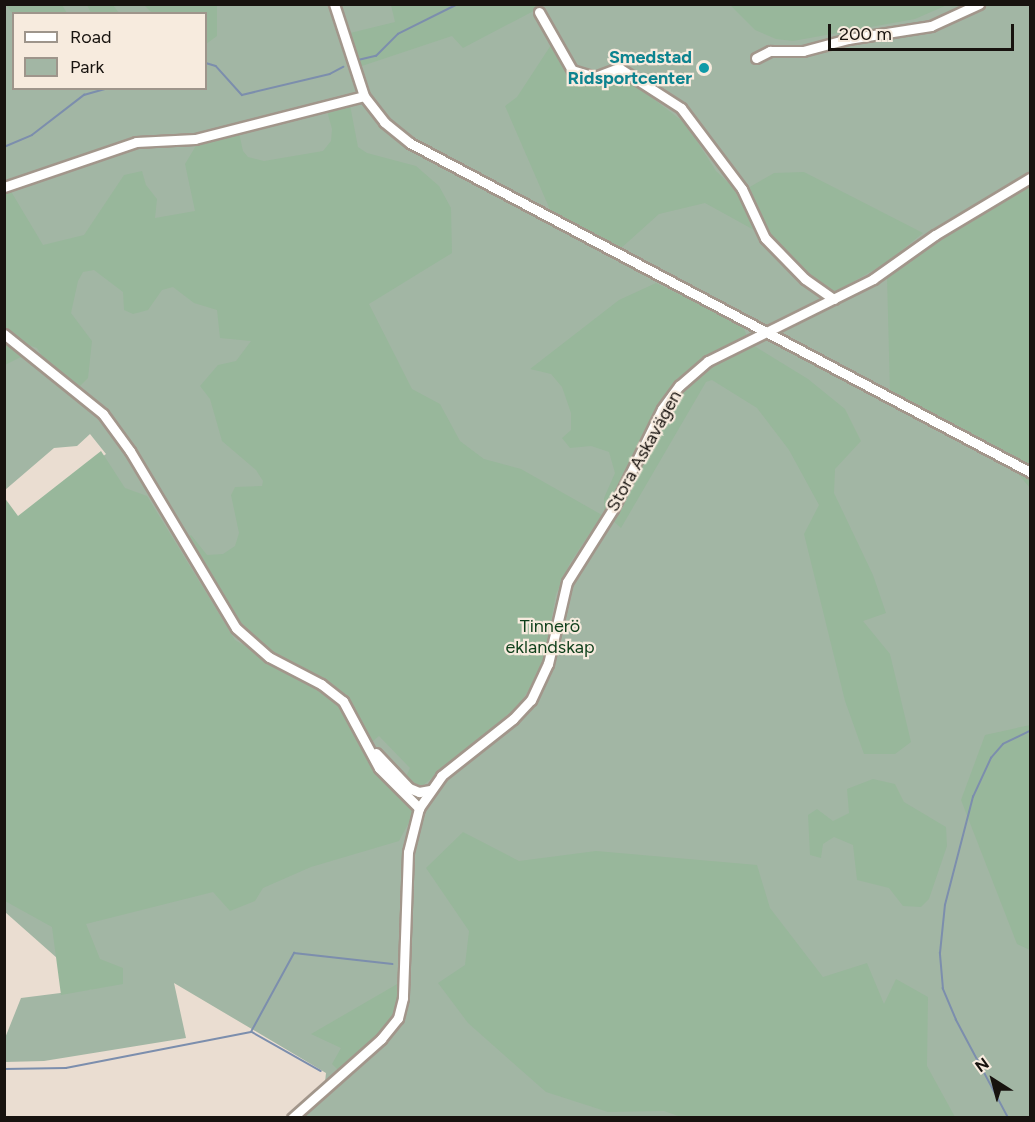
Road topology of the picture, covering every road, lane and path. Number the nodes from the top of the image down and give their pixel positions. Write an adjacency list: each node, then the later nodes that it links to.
1 (334, 4): 5 (street)
2 (979, 4): 4 (street)
3 (539, 12): 8 (street)
4 (756, 58)
5 (364, 96): 7 (street); 10 (street)
6 (1030, 178): 8 (street, Stora Askavägen)
7 (4, 187)
8 (834, 299): 10 (street, Stora Askavägen)
9 (4, 334): 12 (street)
10 (764, 334): 11 (street); 13 (street, Stora Askavägen)
11 (1030, 472)
12 (366, 741): 13 (street); 14 (street)
13 (429, 790): 14 (street, Stora Askavägen)
14 (419, 808): 15 (street, Stora Askavägen)
15 (292, 1118)

